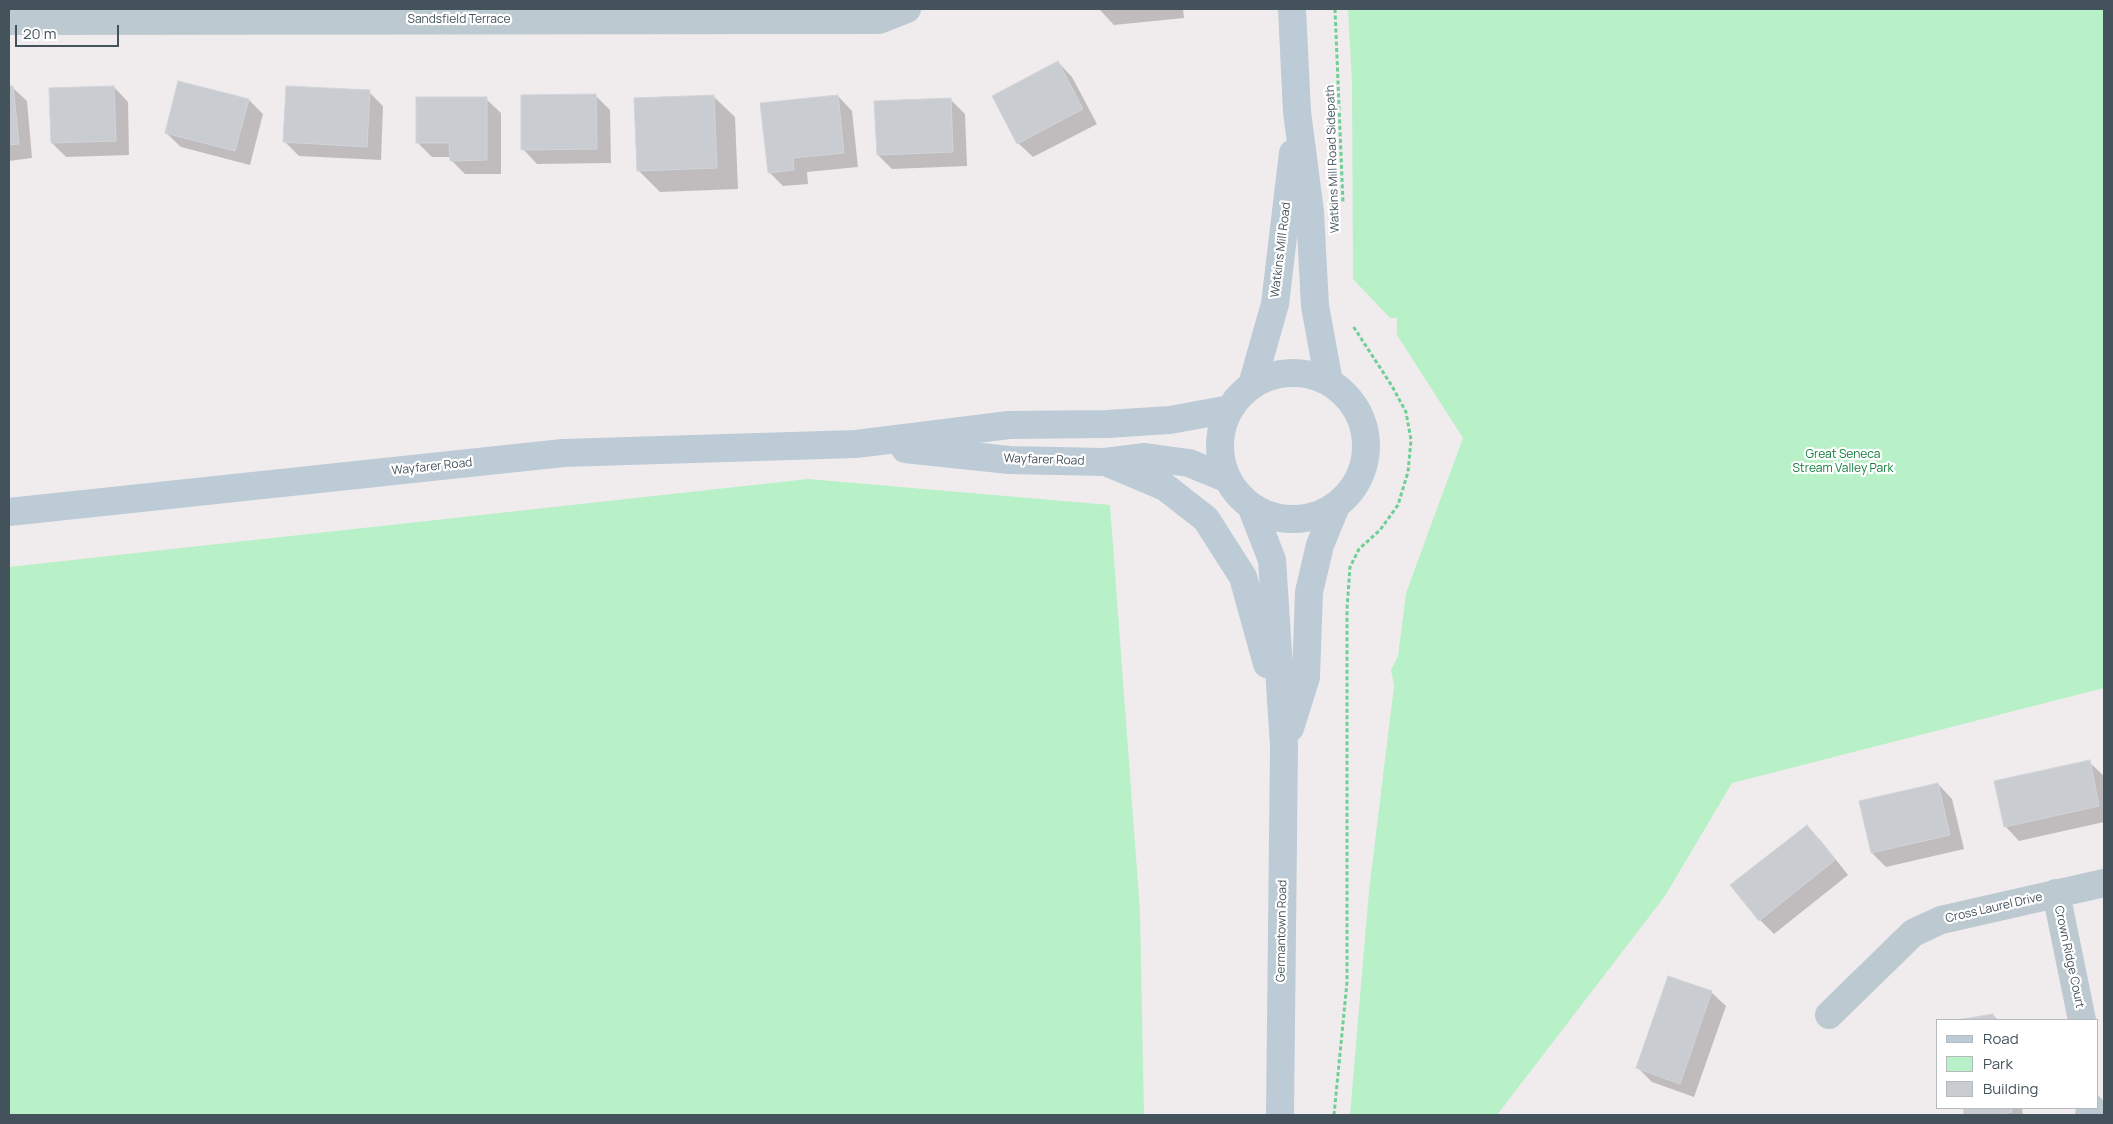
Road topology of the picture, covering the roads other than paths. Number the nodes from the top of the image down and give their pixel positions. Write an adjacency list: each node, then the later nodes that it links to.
1 (907, 9): 3 (street, Sandsfield Terrace)
2 (1292, 9): 4 (street, Watkins Mill Road)
3 (9, 21)
4 (1298, 112): 5 (street, Watkins Mill Road); 6 (street, Watkins Mill Road)
5 (1329, 382): 6 (street); 12 (street)
6 (1252, 385): 7 (street)
7 (1230, 409): 8 (street, Wayfarer Road); 10 (street)
8 (856, 444): 9 (street, Wayfarer Road); 13 (street, Wayfarer Road)
9 (1105, 462): 10 (street, Wayfarer Road); 14 (street)
10 (1228, 479): 11 (street)
11 (1252, 506): 12 (street); 14 (street, Germantown Road)
12 (1336, 506): 14 (street, Germantown Road)
13 (9, 512)
14 (1284, 746): 19 (street, Germantown Road)
15 (2104, 883): 16 (street, Cross Laurel Drive)
16 (2056, 893): 17 (street, Cross Laurel Drive); 18 (street, Crown Ridge Court)
17 (1829, 1016)
18 (2082, 1019)
19 (1280, 1115)

